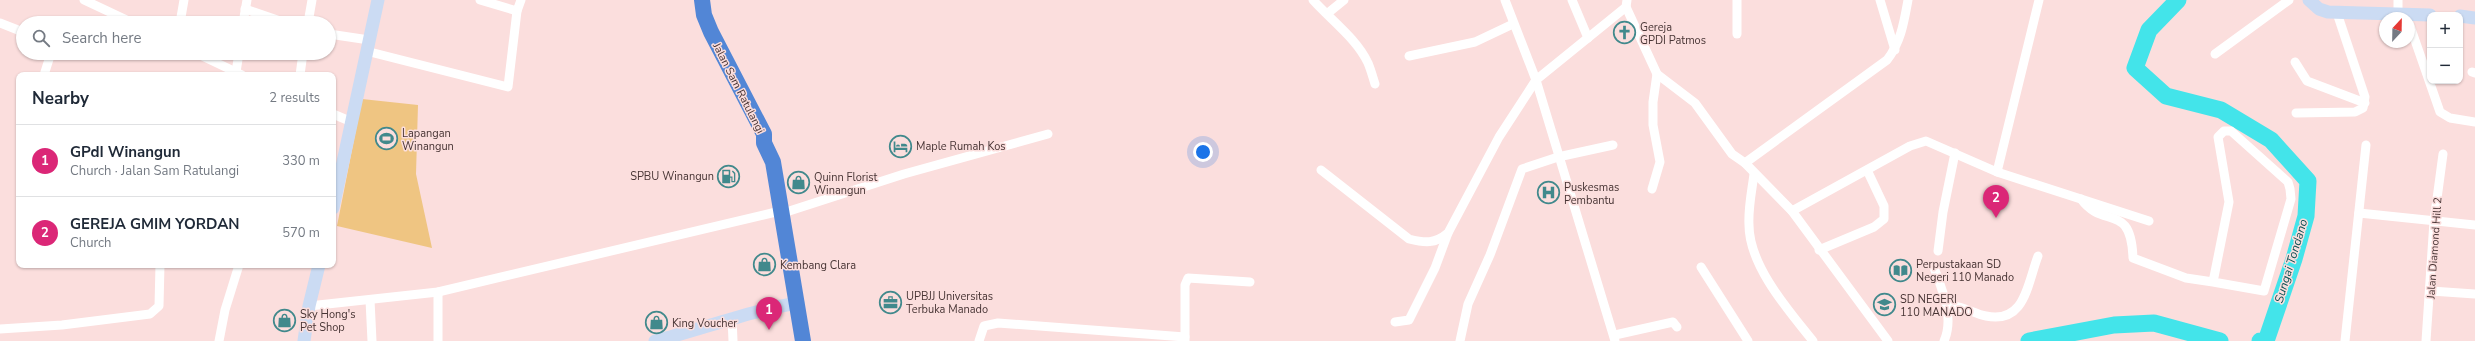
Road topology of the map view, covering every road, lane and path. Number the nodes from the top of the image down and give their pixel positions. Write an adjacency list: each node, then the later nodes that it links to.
1 (84, 0): 20 (street)
2 (184, 0): 28 (street)
3 (312, 0): 31 (street)
4 (378, 0): 43 (street)
5 (480, 0): 22 (street)
6 (520, 0): 22 (street)
7 (702, 0): 78 (highway, Jalan Sam Ratulangi)
8 (1313, 0): 25 (street)
9 (1344, 0): 25 (street)
10 (1505, 0): 37 (street)
11 (1572, 0): 41 (street)
12 (1737, 0): 39 (street)
13 (1880, 0): 44 (street)
14 (1908, 0): 44 (street)
15 (2039, 0): 73 (street)
16 (2289, 0): 45 (street)
17 (2309, 0): 23 (street)
18 (2398, 0): 24 (street)
19 (1627, 3): 41 (street); 56 (street)
20 (106, 4): 27 (street)
21 (246, 4): 29 (street); 30 (street)
22 (517, 11): 43 (street)
23 (2337, 12): 32 (street); 59 (street)
24 (2403, 12)
25 (1328, 13): 58 (street)
26 (2427, 15): 34 (street)
27 (123, 16)
28 (181, 16)
29 (244, 16)
30 (271, 16)
31 (309, 16)
32 (2379, 16)
33 (2463, 16): 35 (street)
34 (2415, 17)
35 (2475, 18)
36 (0, 24): 38 (street)
37 (1514, 24): 46 (street); 57 (street)
38 (16, 30)
39 (1738, 34)
40 (336, 36): 43 (street)
41 (1588, 38): 57 (street)
42 (2415, 45): 63 (street)
43 (368, 46): 62 (street)
44 (1895, 50): 70 (street)
45 (2215, 54)
46 (1409, 56)
47 (49, 60): 52 (street)
48 (210, 60): 53 (street)
49 (239, 60): 54 (street)
50 (302, 60): 55 (street)
51 (2295, 62): 59 (street)
52 (45, 72)
53 (235, 72)
54 (239, 72)
55 (300, 72)
56 (1657, 74): 70 (street); 75 (street)
57 (1536, 80): 69 (street); 84 (street)
58 (1375, 84)
59 (2365, 103): 60 (street)
60 (2296, 113)
61 (336, 115): 62 (street)
62 (352, 122): 76 (street)
63 (2475, 122)
64 (1048, 134): 78 (street)
65 (1613, 145): 69 (street)
66 (2366, 145): 80 (street)
67 (1955, 153): 72 (street); 73 (street); 86 (street)
68 (2443, 154): 82 (street, Jalan Diamond Hill 2)
69 (1558, 156): 106 (street); 117 (street)
70 (1745, 163): 74 (street)
71 (1321, 170): 84 (street)
72 (1867, 170): 79 (street); 85 (street)
73 (1997, 172): 77 (street)
74 (1754, 174): 79 (street); 119 (street)
75 (1652, 189)
76 (336, 194)
77 (2081, 199): 81 (street); 94 (street)
78 (780, 212): 96 (street); 99 (highway, Jalan Sam Ratulangi)
79 (1792, 212): 85 (street)
80 (2359, 213): 82 (street); 122 (street)
81 (2150, 221)
82 (2434, 221): 83 (street); 95 (street, Jalan Diamond Hill 2)
83 (2475, 225)
84 (1448, 233): 103 (street)
85 (1819, 250): 120 (street)
86 (1938, 251)
87 (2038, 256): 101 (street)
88 (1933, 265): 101 (street)
89 (1701, 267): 118 (street)
90 (160, 268): 105 (street)
91 (238, 268): 109 (street)
92 (318, 268): 100 (street)
93 (1250, 282): 108 (street)
94 (2213, 282): 94 (street)
95 (2431, 290): 97 (street); 123 (street, Jalan Diamond Hill 2)
96 (438, 292): 98 (street); 112 (street)
97 (2475, 294)
98 (370, 300): 100 (street); 111 (street)
99 (798, 303): 102 (street); 115 (highway, Jalan Sam Ratulangi)
100 (309, 306): 110 (street)
101 (1947, 310): 121 (street)
102 (732, 317): 107 (street); 114 (street)
103 (1396, 322)
104 (1677, 327): 106 (street)
105 (0, 329)
106 (1615, 338)
107 (674, 339): 113 (street)
108 (1185, 339): 116 (street)
109 (219, 341)
110 (304, 341)
111 (372, 341)
112 (438, 341)
113 (654, 341)
114 (733, 341)
115 (803, 341)
116 (979, 341)
117 (1461, 341)
118 (1748, 341)
119 (1814, 341)
120 (1888, 341)
121 (1944, 341)
122 (2345, 341)
123 (2426, 341)

